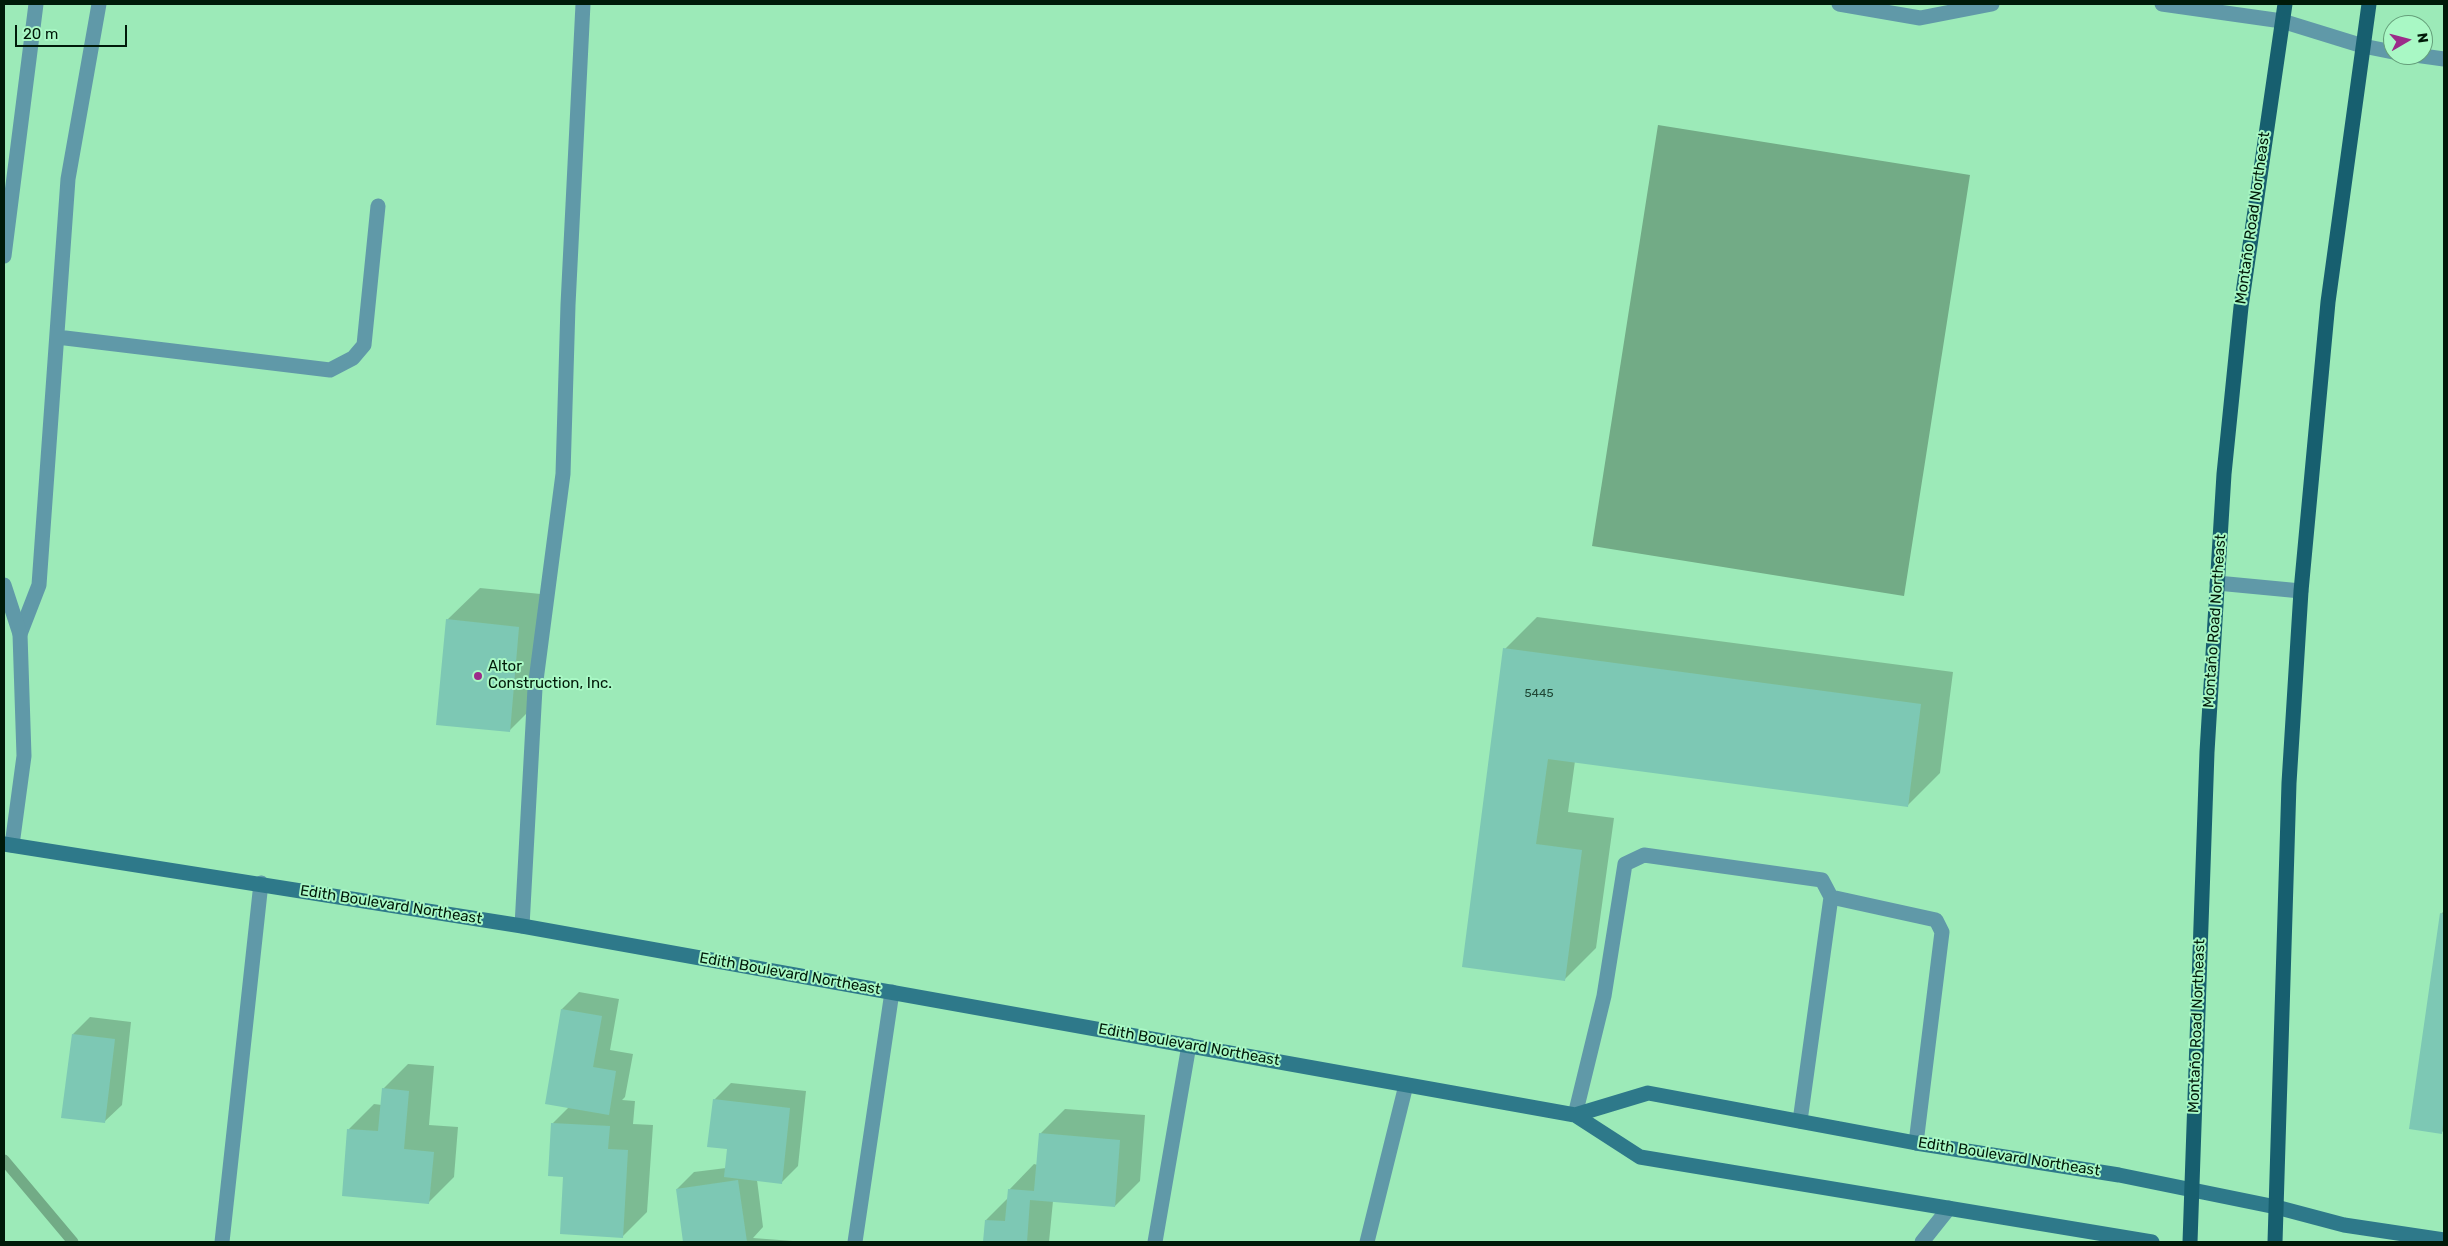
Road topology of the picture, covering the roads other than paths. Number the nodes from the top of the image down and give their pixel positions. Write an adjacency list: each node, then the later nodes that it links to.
1 (36, 4): 13 (street)
2 (99, 4): 14 (street)
3 (583, 4): 22 (street)
4 (1839, 4): 5 (street)
5 (1992, 4)
6 (2162, 4): 9 (street)
7 (2285, 4): 9 (main road, Montaño Road Northeast)
8 (2369, 4): 10 (main road)
9 (2282, 21): 10 (street); 15 (main road, Montaño Road Northeast)
10 (2363, 46): 11 (street); 17 (main road)
11 (2383, 50)
12 (378, 206): 14 (street)
13 (4, 256)
14 (57, 337): 18 (street)
15 (2217, 582): 17 (street); 29 (main road, Montaño Road Northeast)
16 (4, 585): 18 (street)
17 (2301, 591): 30 (main road)
18 (20, 634): 19 (street)
19 (8, 845): 20 (street, Edith Boulevard Northeast)
20 (262, 883): 22 (street, Edith Boulevard Northeast); 33 (street)
21 (1831, 897): 26 (street); 27 (street); 28 (street)
22 (522, 926): 23 (street, Edith Boulevard Northeast)
23 (892, 992): 24 (street, Edith Boulevard Northeast); 34 (street)
24 (1188, 1045): 25 (street, Edith Boulevard Northeast); 35 (street)
25 (1406, 1084): 26 (street, Edith Boulevard Northeast); 36 (street)
26 (1575, 1115): 27 (street, Edith Boulevard Northeast); 31 (street, Edith Boulevard Northeast)
27 (1800, 1121): 28 (street, Edith Boulevard Northeast)
28 (1916, 1143): 29 (street, Edith Boulevard Northeast)
29 (2192, 1188): 30 (street, Edith Boulevard Northeast); 39 (main road, Montaño Road Northeast)
30 (2276, 1207): 32 (street, Edith Boulevard Northeast); 40 (main road)
31 (1949, 1208): 37 (street); 38 (street, Edith Boulevard Northeast)
32 (2444, 1240)
33 (222, 1242)
34 (855, 1242)
35 (1154, 1242)
36 (1368, 1242)
37 (1922, 1242)
38 (2152, 1242)
39 (2190, 1242)
40 (2275, 1242)

